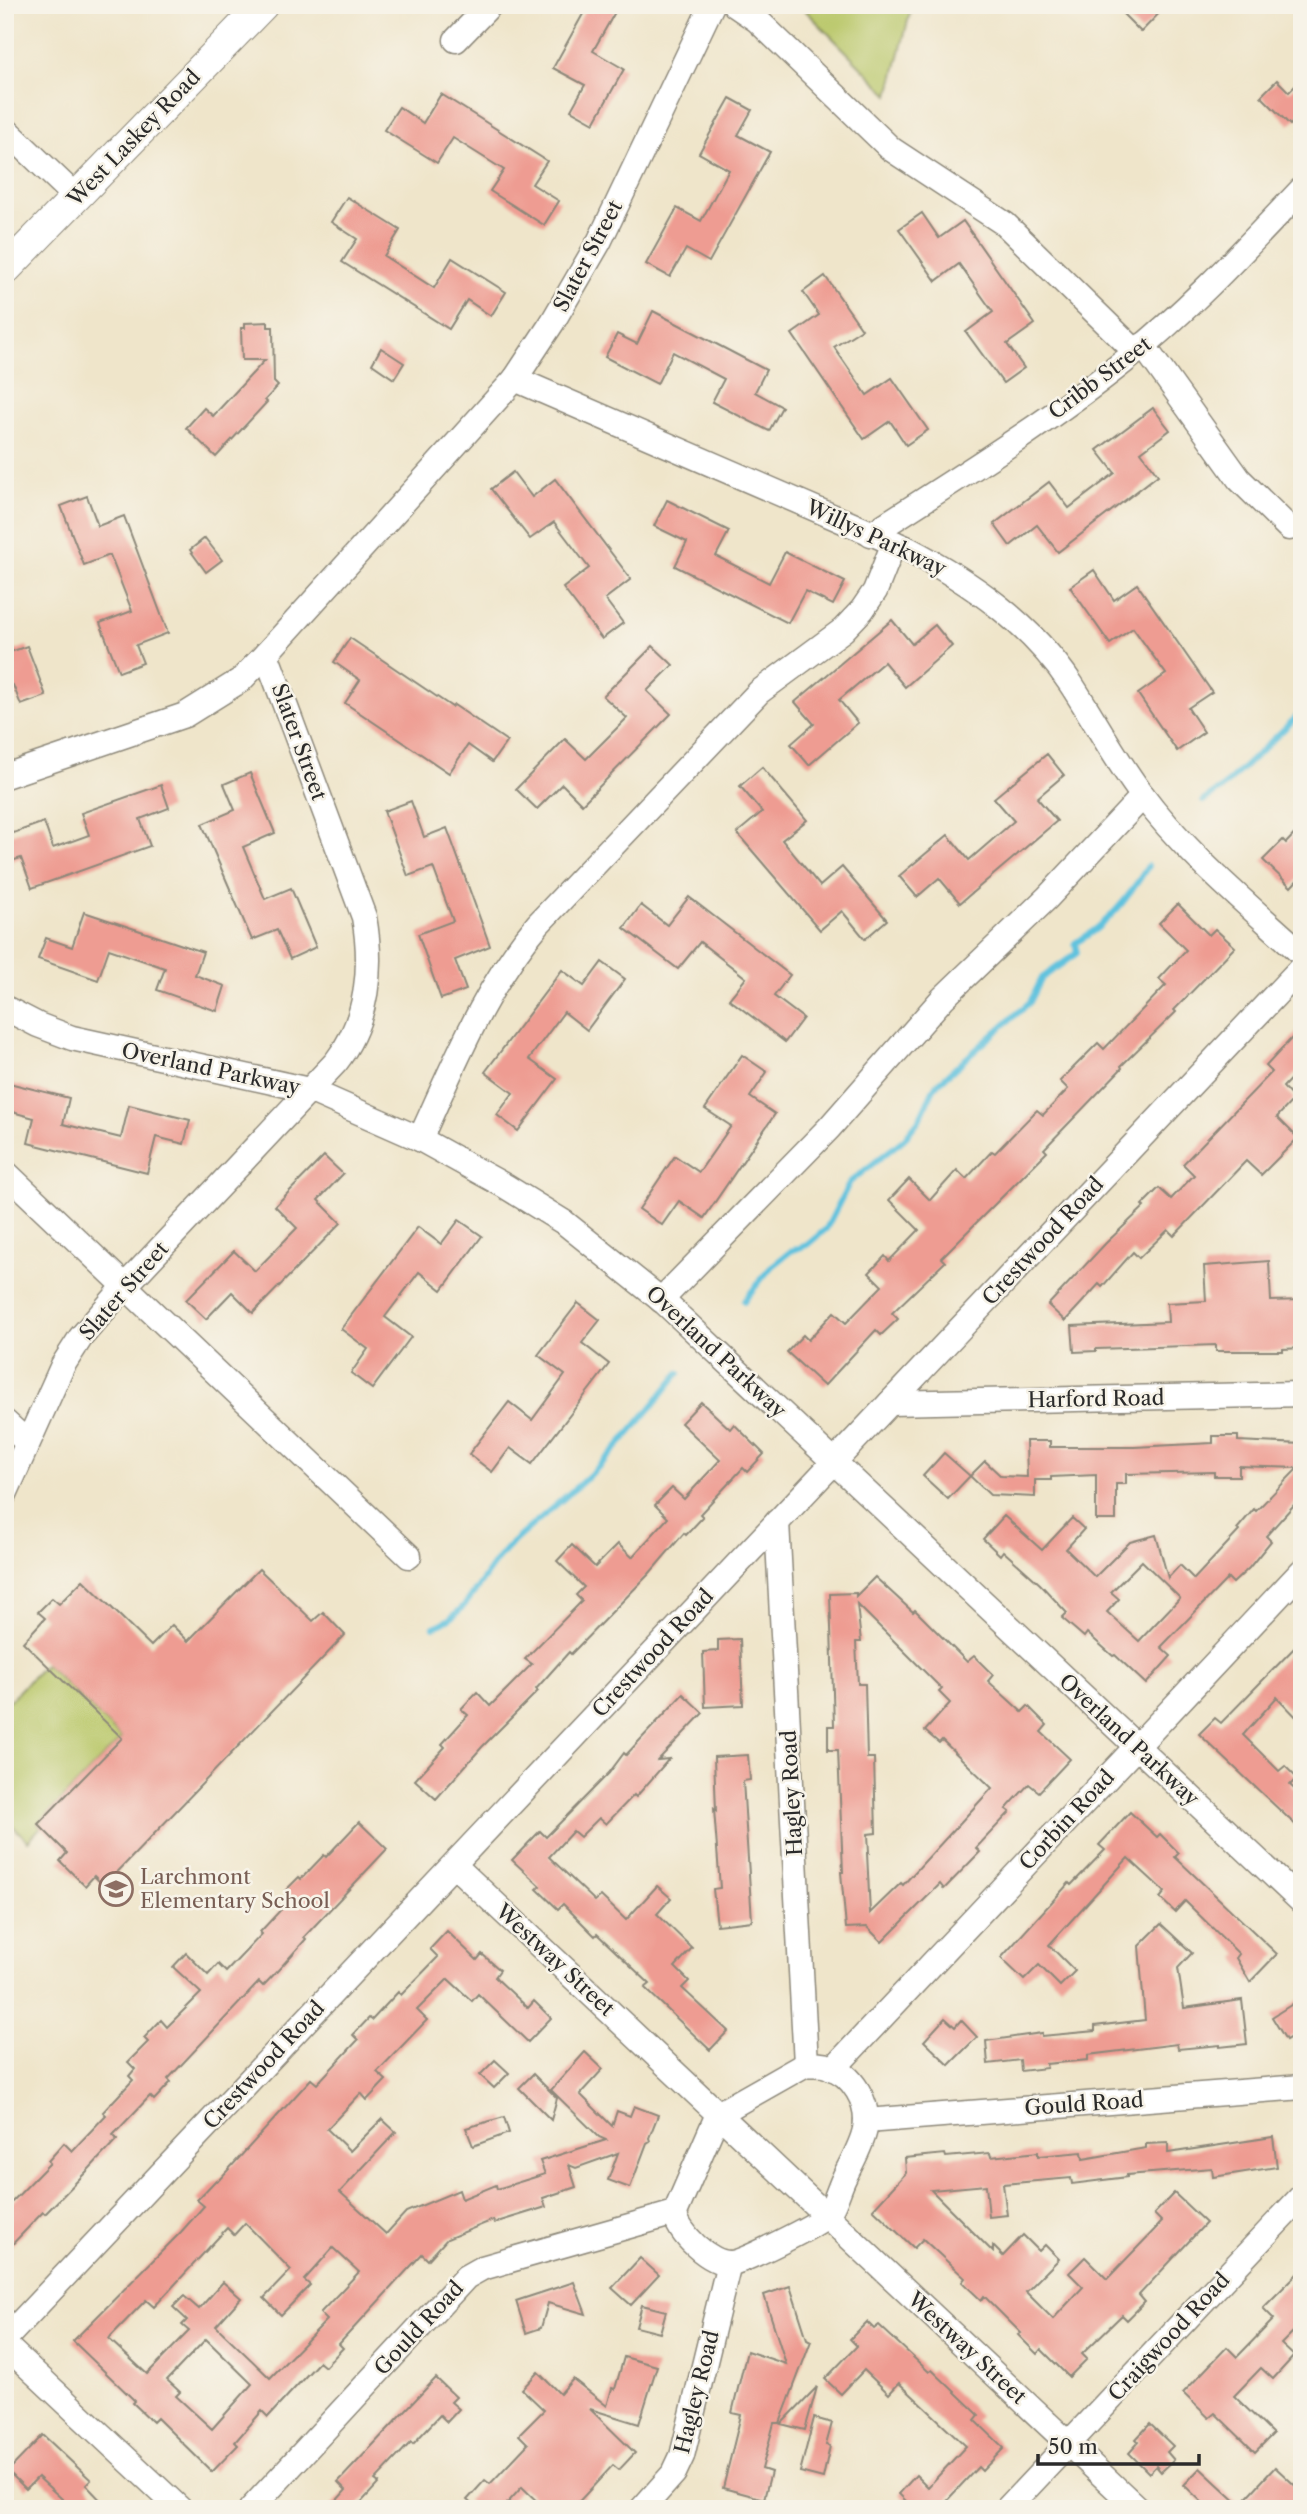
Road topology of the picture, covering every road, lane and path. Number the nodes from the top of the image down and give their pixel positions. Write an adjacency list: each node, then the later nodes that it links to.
1 (263, 5): 8 (main road, West Laskey Road)
2 (490, 5): 5 (street)
3 (712, 5): 11 (street, Slater Street)
4 (735, 5): 10 (street)
5 (456, 40)
6 (5, 129): 8 (street)
7 (1302, 189): 10 (street, Cribb Street)
8 (76, 197): 9 (main road, West Laskey Road)
9 (5, 270)
10 (1140, 349): 12 (street); 13 (street, Cribb Street)
11 (515, 379): 13 (street, Willys Parkway); 14 (street, Slater Street)
12 (1289, 528)
13 (882, 538): 16 (street, Willys Parkway); 21 (street)
14 (266, 654): 15 (street); 20 (street, Slater Street)
15 (5, 776)
16 (1143, 796): 17 (street, Willys Parkway); 24 (street)
17 (1302, 954)
18 (1302, 967): 26 (street, Crestwood Road)
19 (5, 1008): 20 (street, Overland Parkway)
20 (309, 1090): 21 (street, Overland Parkway); 23 (street, Slater Street)
21 (420, 1139): 24 (street, Overland Parkway)
22 (5, 1172): 23 (street)
23 (126, 1285): 28 (street, Slater Street); 32 (street)
24 (661, 1300): 29 (street, Overland Parkway)
25 (1302, 1394): 26 (street, Harford Road)
26 (890, 1403): 29 (street, Crestwood Road)
27 (5, 1422): 28 (street)
28 (27, 1442): 30 (street, Slater Street)
29 (834, 1462): 31 (street, Crestwood Road); 34 (street, Overland Parkway)
30 (5, 1494)
31 (777, 1522): 35 (street, Crestwood Road); 37 (street, Hagley Road)
32 (409, 1556)
33 (1302, 1571): 34 (street, Corbin Road)
34 (1136, 1748): 36 (street, Overland Parkway); 38 (street, Corbin Road)
35 (454, 1865): 40 (street, Westway Street); 46 (street, Crestwood Road)
36 (1302, 1902)
37 (806, 2064): 38 (street); 40 (street)
38 (833, 2068): 41 (street)
39 (1302, 2087): 41 (street, Gould Road)
40 (718, 2113): 43 (street); 44 (street, Westway Street)
41 (866, 2121): 44 (street)
42 (1302, 2196): 48 (street, Craigwood Road)
43 (675, 2213): 45 (street); 50 (street, Gould Road)
44 (827, 2216): 45 (street); 48 (street, Westway Street)
45 (729, 2263): 51 (street, Hagley Road)
46 (5, 2339)
47 (5, 2345): 49 (street)
48 (1069, 2444): 52 (street, Craigwood Road); 53 (street, Westway Street)
49 (180, 2509)
50 (251, 2509)
51 (642, 2509)
52 (1007, 2509)
53 (1138, 2509)

